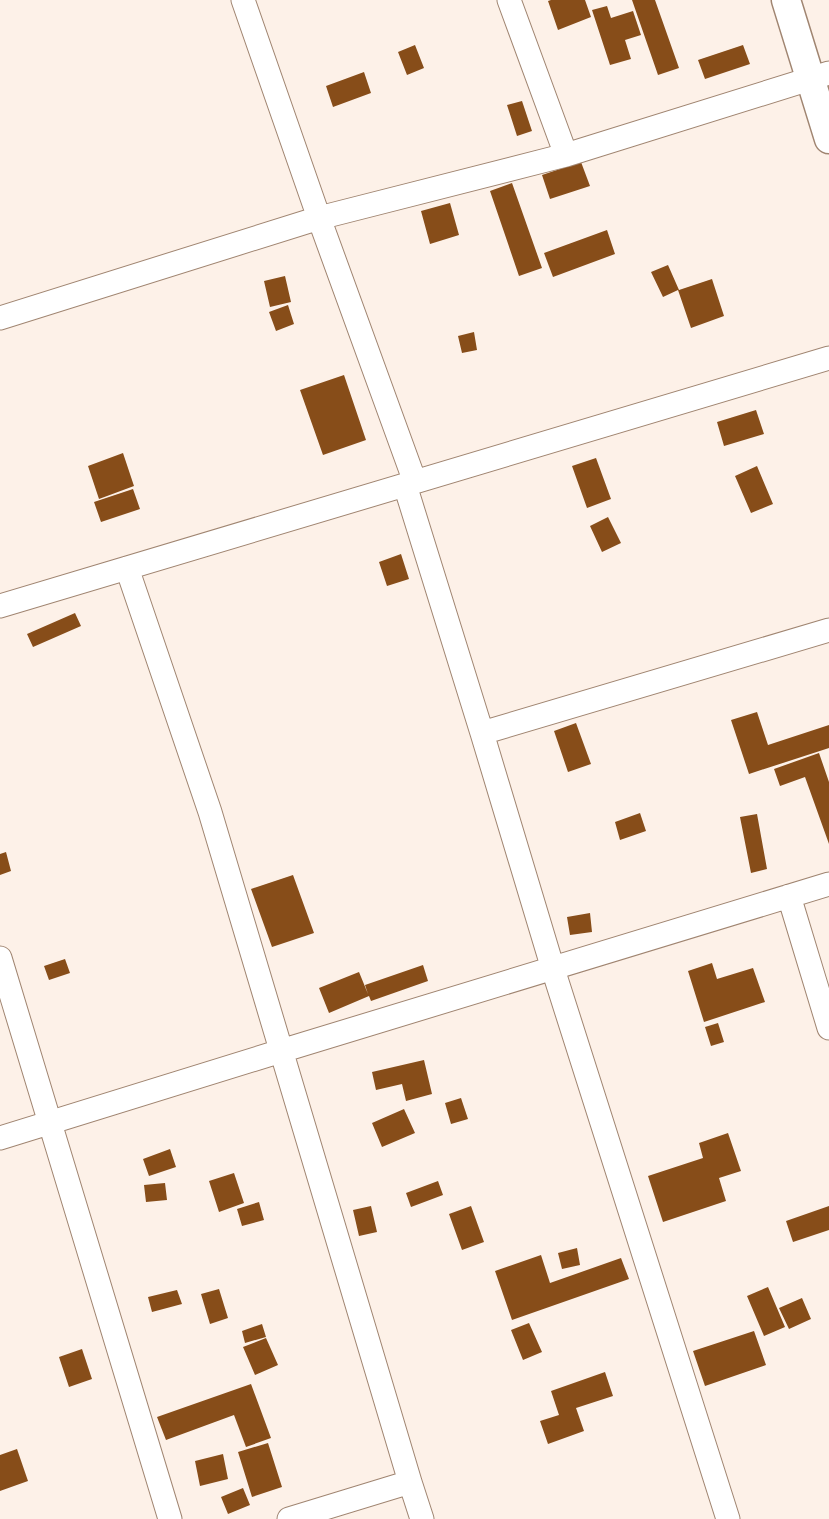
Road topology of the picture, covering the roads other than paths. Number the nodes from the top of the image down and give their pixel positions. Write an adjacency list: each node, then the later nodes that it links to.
1 (243, 0): 7 (street)
2 (509, 0): 6 (street)
3 (786, 0): 4 (street)
4 (820, 76): 5 (street); 6 (street)
5 (829, 139)
6 (566, 155): 7 (street)
7 (319, 218): 8 (street); 10 (street)
8 (0, 317)
9 (829, 358): 10 (street)
10 (410, 484): 11 (street); 14 (street)
11 (127, 568): 12 (street); 20 (street)
12 (0, 606)
13 (829, 630): 14 (street)
14 (482, 733): 18 (street)
15 (829, 884): 16 (street)
16 (789, 896): 18 (street); 19 (street)
17 (0, 958): 21 (street)
18 (553, 969): 20 (street); 27 (street)
19 (829, 1028)
20 (281, 1051): 21 (street); 23 (street)
21 (51, 1123): 22 (street); 24 (street)
22 (0, 1138)
23 (410, 1482): 25 (street); 26 (street)
24 (170, 1519)
25 (289, 1519)
26 (422, 1519)
27 (728, 1519)

